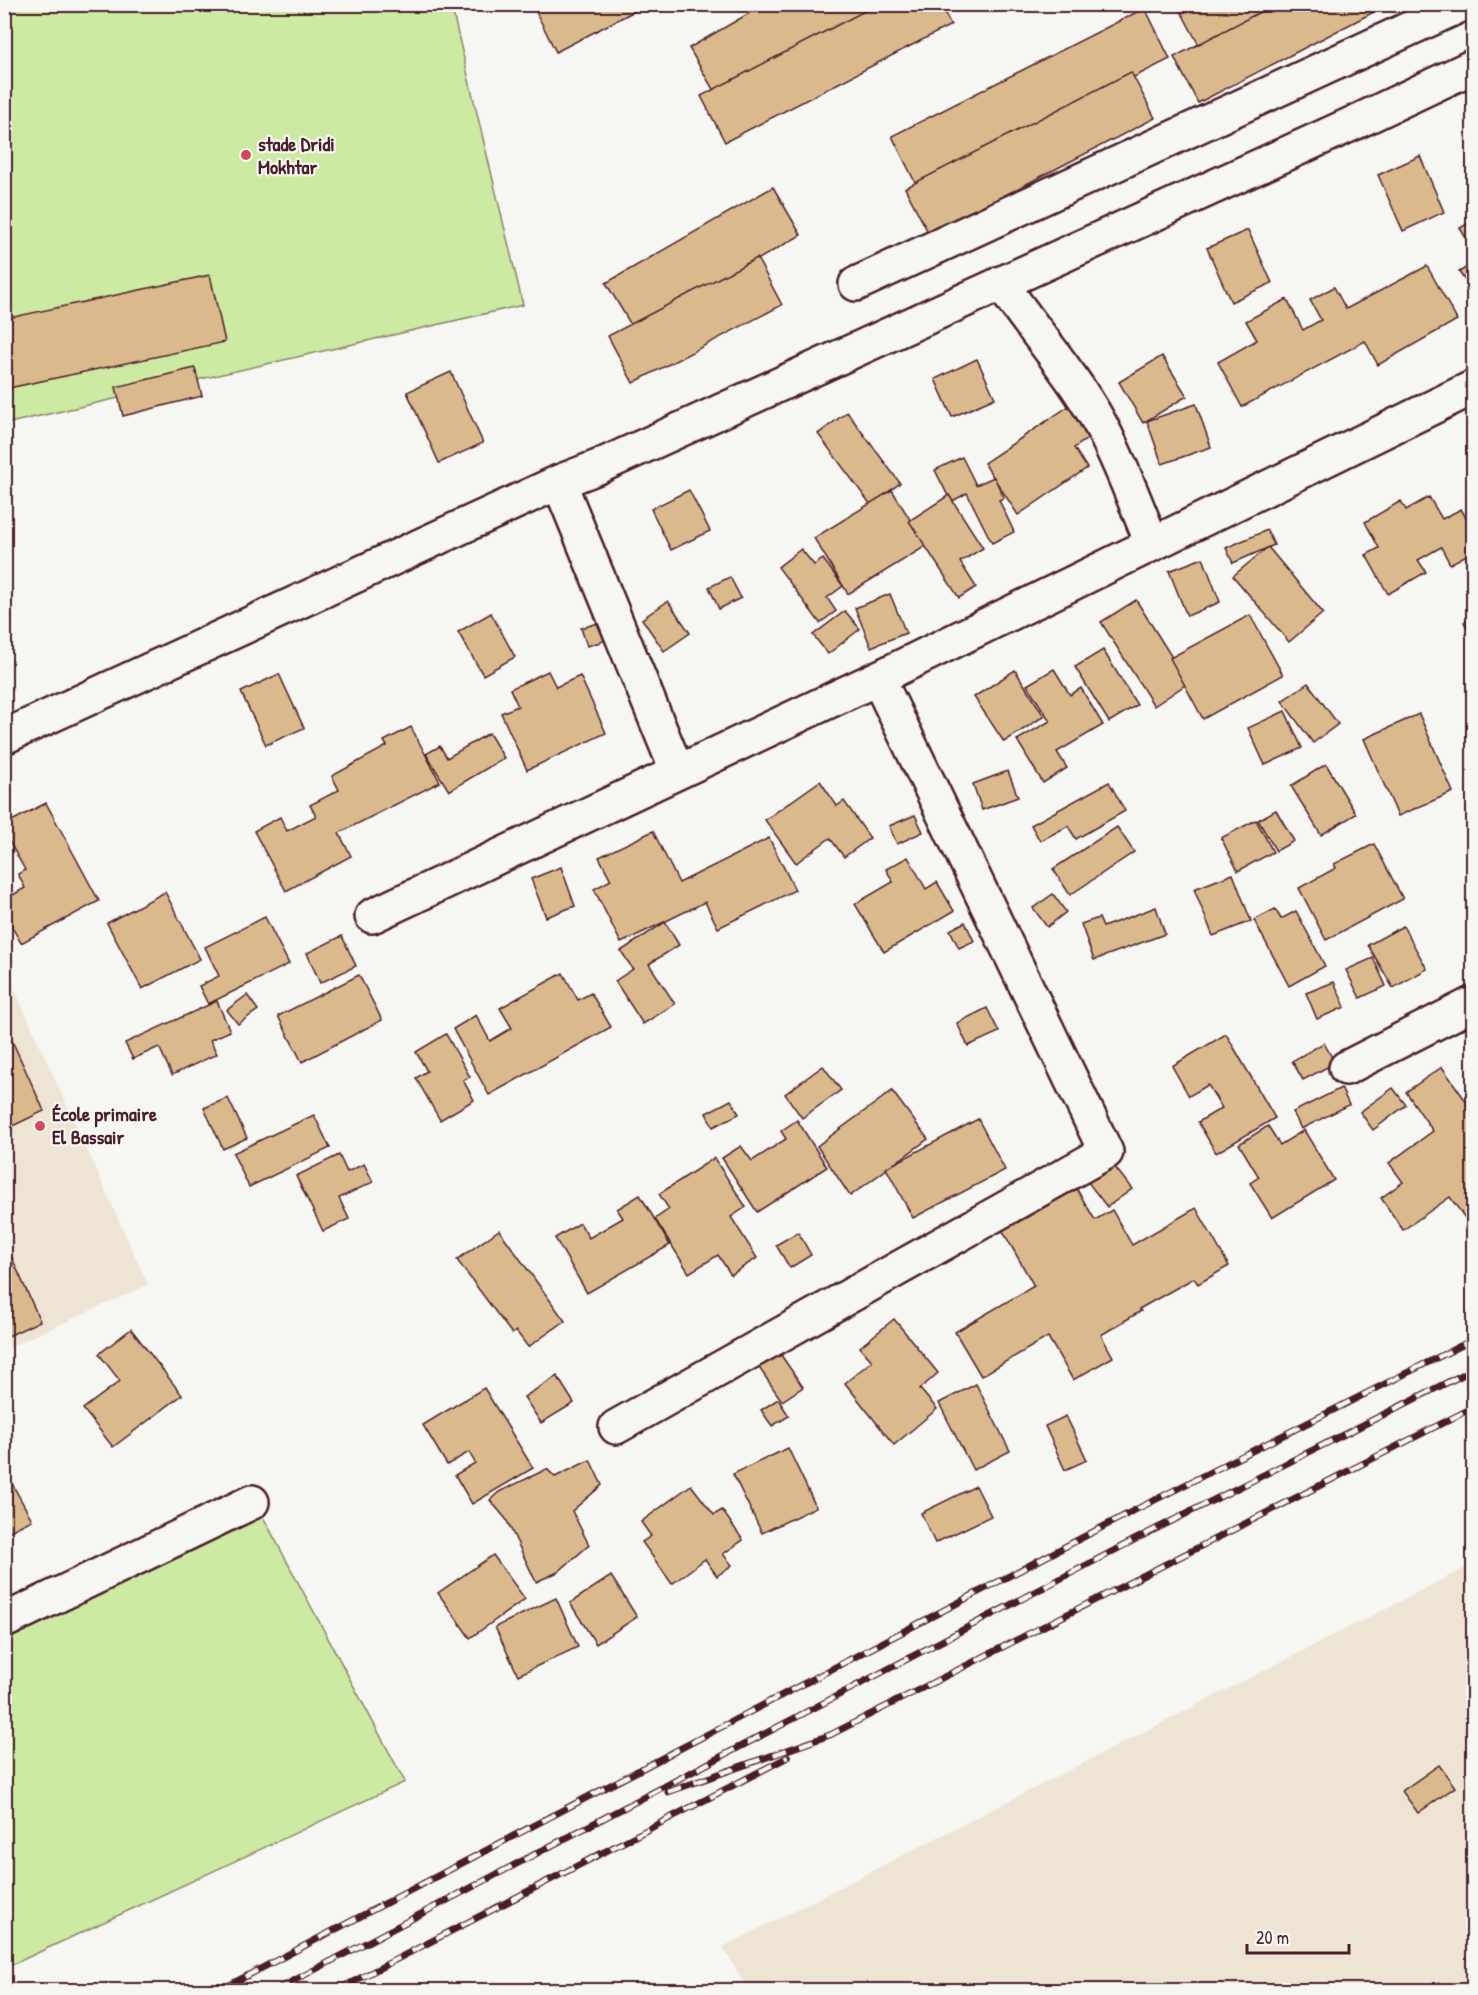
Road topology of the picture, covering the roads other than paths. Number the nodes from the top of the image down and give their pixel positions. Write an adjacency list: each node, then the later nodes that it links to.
1 (1463, 4): 4 (street)
2 (1473, 66): 3 (street)
3 (1001, 283): 6 (street); 7 (street)
4 (856, 284)
5 (1473, 387): 7 (street)
6 (559, 482): 9 (street); 10 (street)
7 (1152, 543): 8 (street)
8 (878, 678): 10 (street); 14 (street)
9 (4, 737)
10 (677, 771): 11 (street)
11 (372, 916)
12 (1473, 1004): 13 (street)
13 (1346, 1068)
14 (616, 1427)
15 (252, 1502): 16 (street)
16 (4, 1621)

